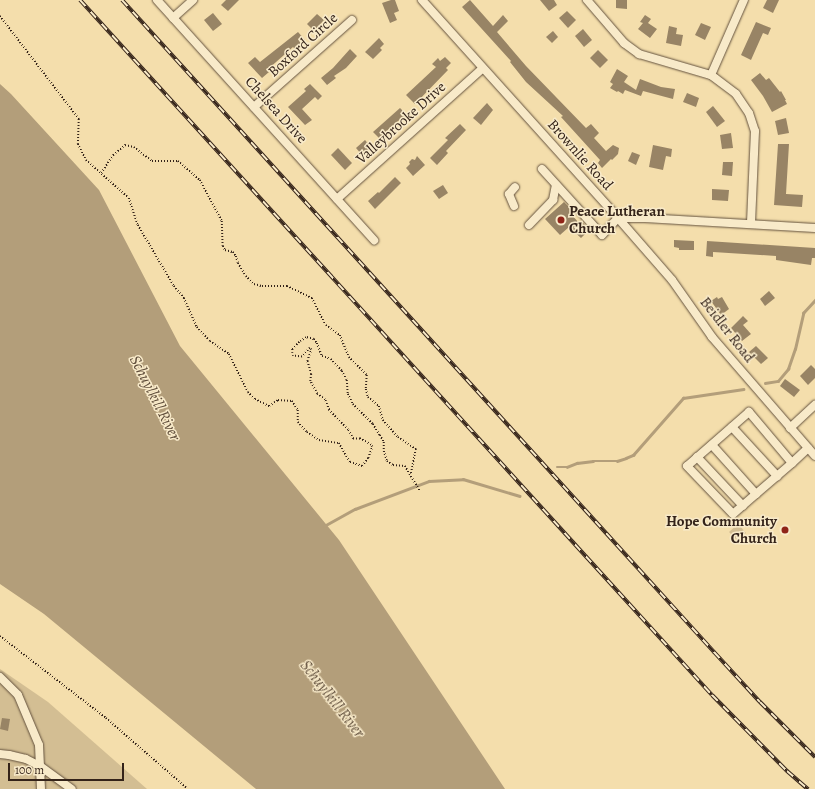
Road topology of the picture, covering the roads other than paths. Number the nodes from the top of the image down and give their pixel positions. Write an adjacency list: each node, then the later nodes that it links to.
1 (157, 0): 6 (street, Chelsea Drive)
2 (193, 0): 6 (street)
3 (422, 0): 8 (street, Brownlie Road)
4 (587, 0): 9 (street)
5 (744, 0): 9 (street)
6 (173, 18): 10 (street, Chelsea Drive)
7 (352, 20): 10 (street, Boxford Circle)
8 (482, 69): 14 (street, Valleybrooke Drive); 16 (street, Brownlie Road)
9 (711, 76): 17 (street)
10 (254, 107): 14 (street, Chelsea Drive)
11 (542, 169): 12 (street)
12 (556, 185): 16 (street); 18 (street)
13 (515, 188): 15 (street)
14 (337, 199): 20 (street, Chelsea Drive)
15 (514, 206)
16 (618, 218): 17 (street); 23 (street, Beidler Road)
17 (751, 223): 19 (street)
18 (529, 225)
19 (815, 228)
20 (374, 240)
21 (815, 405): 23 (street)
22 (732, 427): 24 (street); 28 (street); 29 (street)
23 (790, 428): 25 (street, Beidler Road)
24 (712, 445): 27 (street); 30 (street)
25 (808, 448): 26 (street, Beidler Road); 28 (street)
26 (815, 456)
27 (697, 457): 31 (street); 31 (street)
28 (792, 463): 29 (street)
29 (777, 476): 30 (street)
30 (756, 494): 31 (street)
31 (743, 506)
32 (0, 677): 34 (street)
33 (0, 754): 34 (street)
34 (40, 766): 35 (street); 36 (street)
35 (41, 789)
36 (72, 789)

